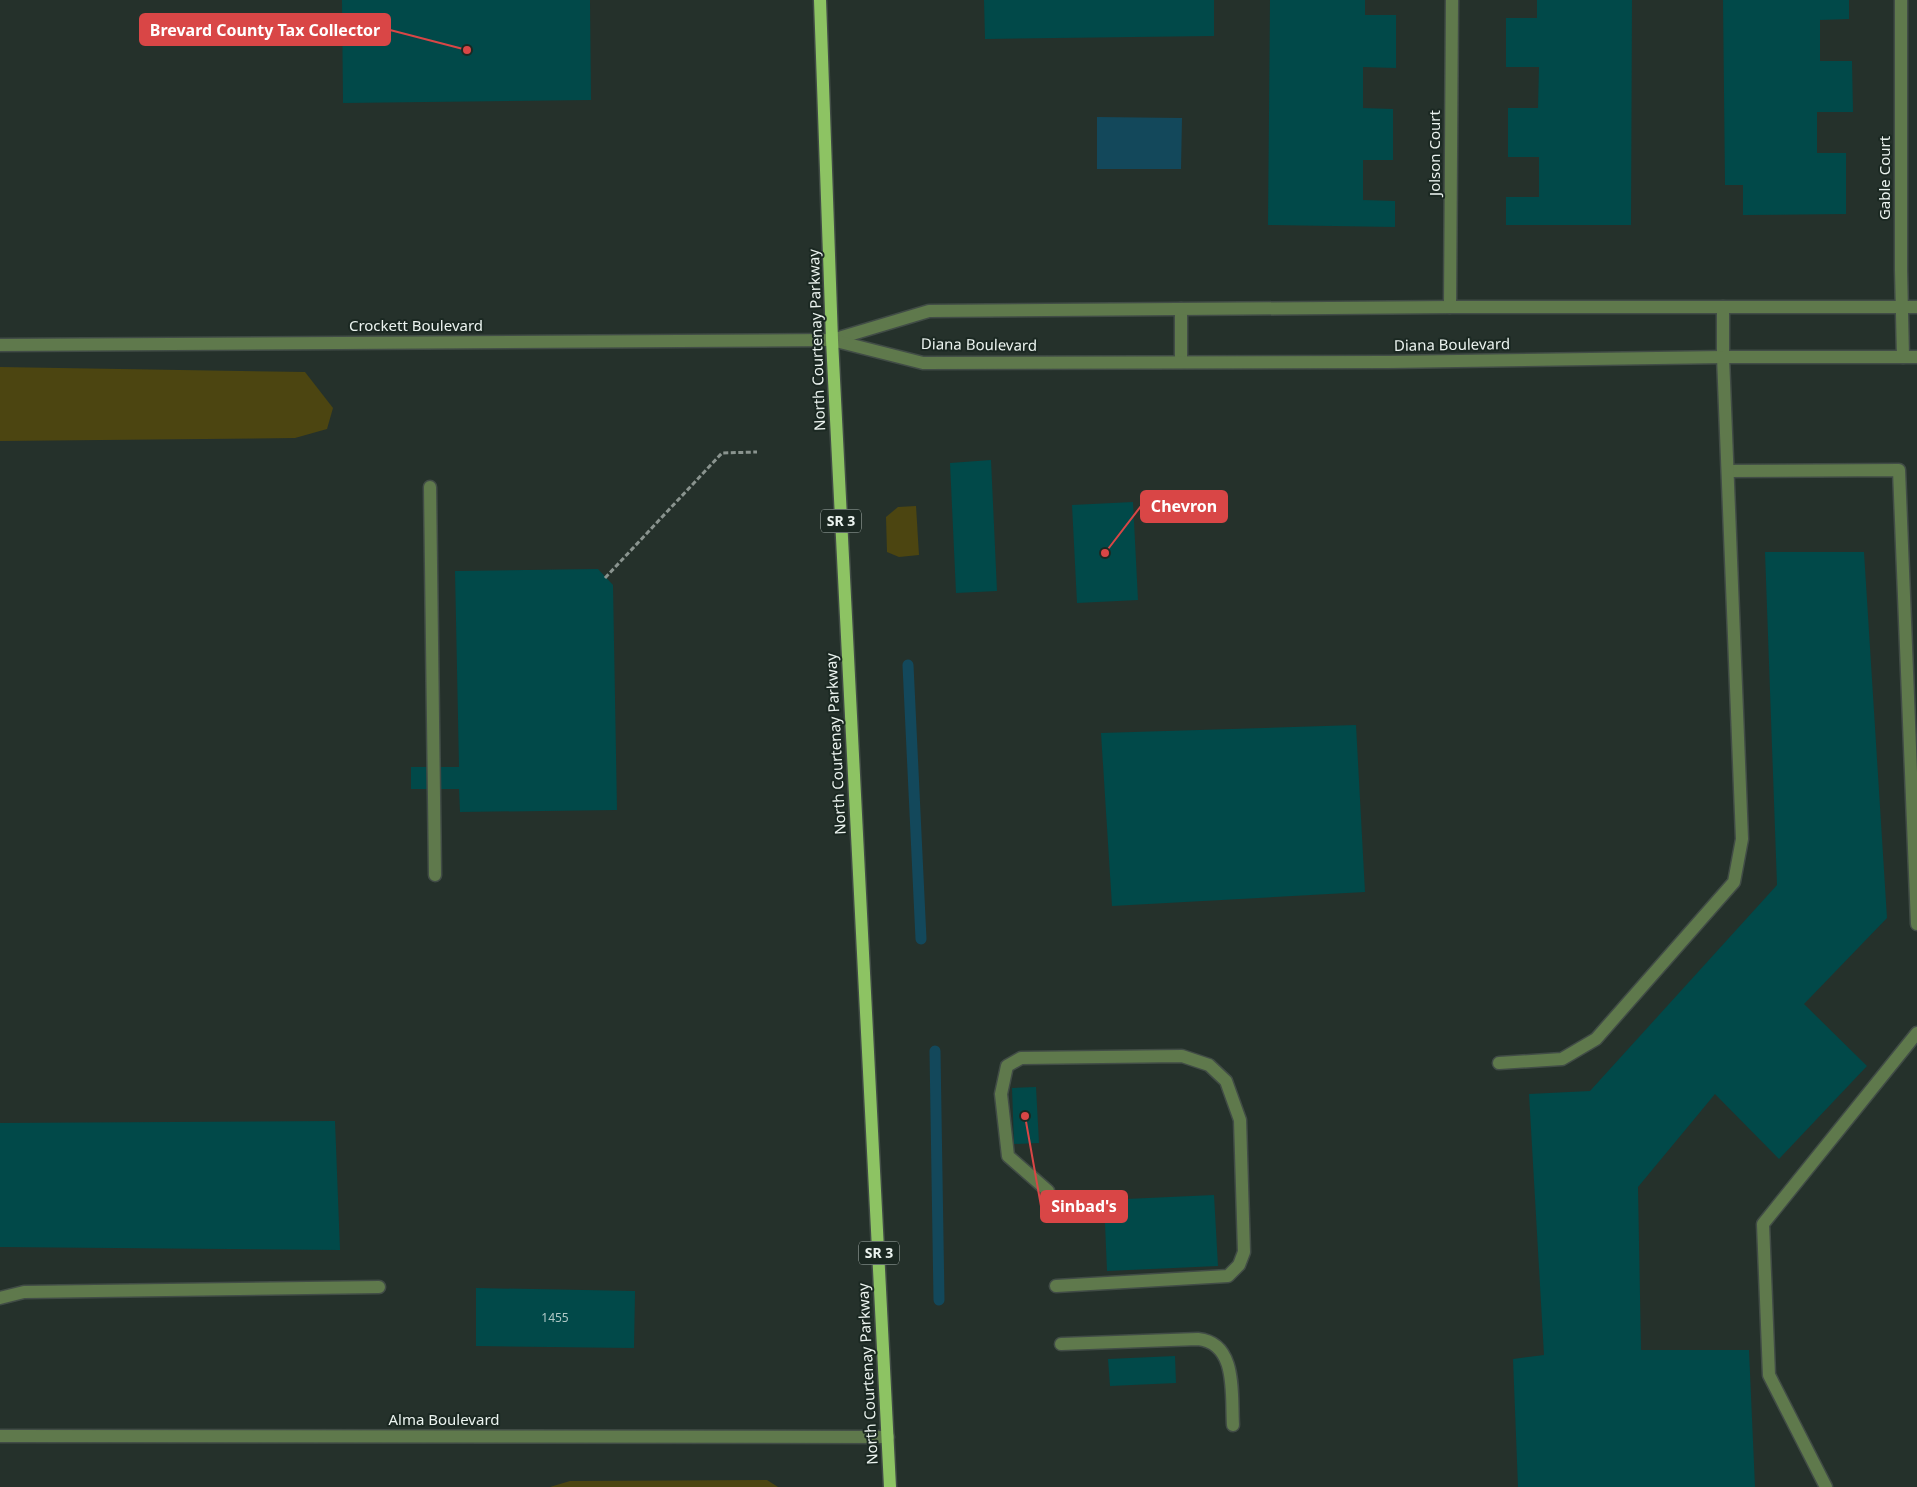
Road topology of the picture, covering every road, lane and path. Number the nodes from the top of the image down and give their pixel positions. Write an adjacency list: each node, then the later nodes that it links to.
1 (820, 0): 9 (main road, North Courtenay Parkway / SR 3)
2 (1452, 0): 4 (street, Jolson Court)
3 (1901, 0): 6 (street, Gable Court)
4 (1450, 307): 5 (street, Diana Boulevard); 8 (street, Diana Boulevard)
5 (1723, 307): 6 (street, Diana Boulevard); 11 (street)
6 (1902, 307): 7 (street, Diana Boulevard); 12 (street, Gable Court)
7 (1917, 307)
8 (1181, 309): 9 (street, Diana Boulevard); 14 (street)
9 (832, 340): 10 (street, Crockett Boulevard); 14 (street, Diana Boulevard); 30 (main road, North Courtenay Parkway / SR 3)
10 (0, 345)
11 (1723, 357): 12 (street, Diana Boulevard); 14 (street, Diana Boulevard); 16 (street)
12 (1903, 357): 13 (street, Diana Boulevard)
13 (1917, 357)
14 (1181, 362)
15 (758, 452): 18 (path)
16 (1728, 471): 20 (street); 22 (street)
17 (430, 487): 19 (street)
18 (605, 578)
19 (435, 875)
20 (1917, 924)
21 (1917, 1033): 32 (street)
22 (1499, 1063)
23 (1048, 1191): 24 (street)
24 (1056, 1286)
25 (379, 1287): 26 (street)
26 (0, 1298)
27 (1061, 1344): 28 (street)
28 (1233, 1425)
29 (0, 1436): 30 (street, Alma Boulevard)
30 (888, 1437): 31 (main road, North Courtenay Parkway / SR 3)
31 (890, 1487)
32 (1826, 1487)

